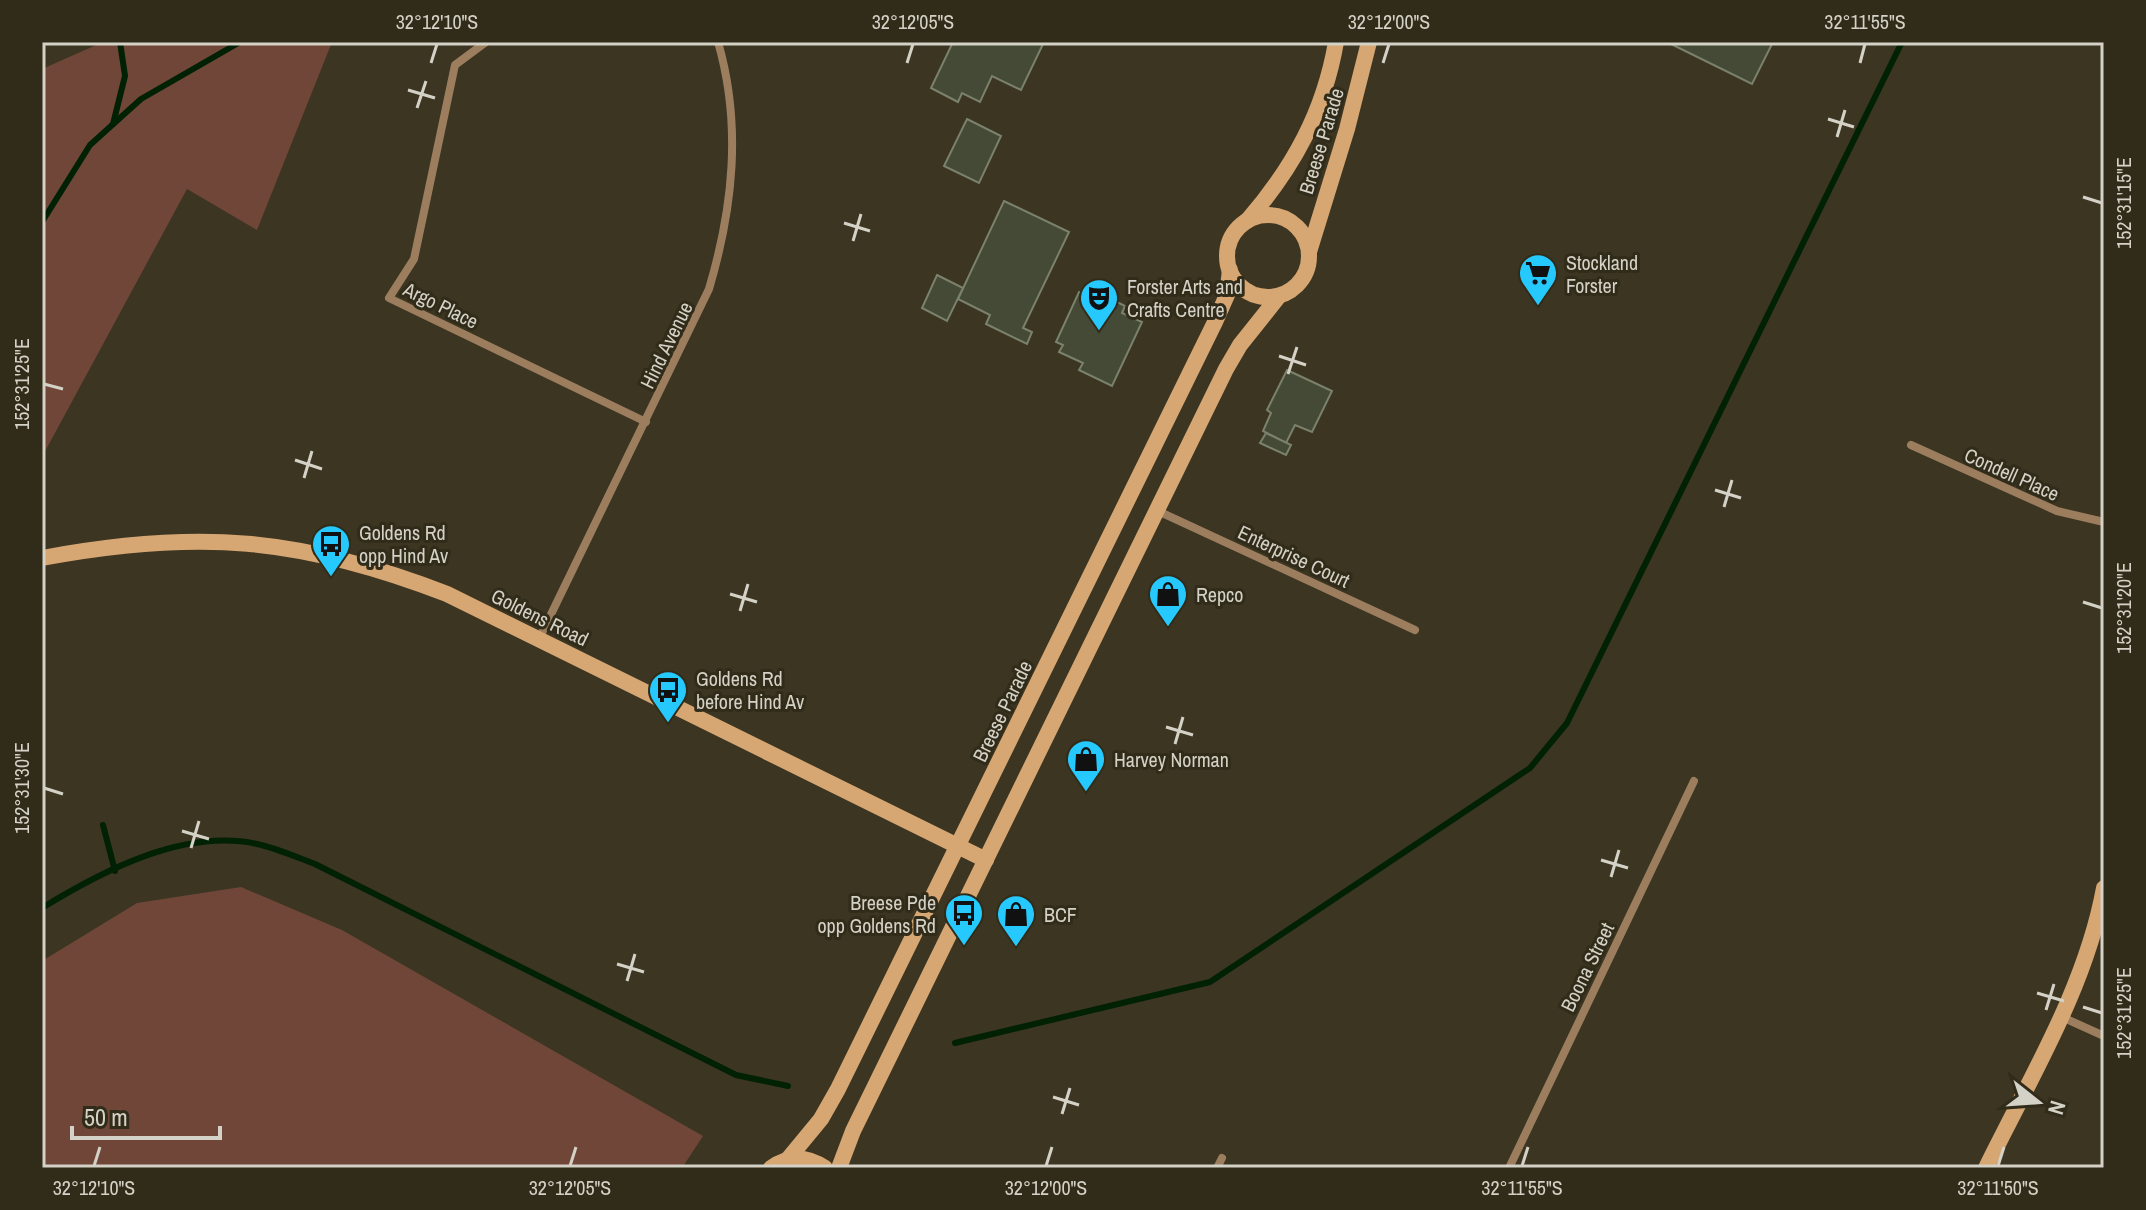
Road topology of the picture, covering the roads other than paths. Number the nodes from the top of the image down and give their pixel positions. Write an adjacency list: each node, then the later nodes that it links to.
1 (486, 42): 9 (street, Argo Place)
2 (718, 42): 9 (street, Hind Avenue)
3 (1336, 42): 5 (main road, Breese Parade)
4 (1369, 42): 6 (main road, Breese Parade)
5 (1246, 222): 6 (main road); 7 (main road)
6 (1309, 252): 8 (main road)
7 (1230, 270): 8 (main road); 17 (main road, Breese Parade)
8 (1279, 296): 11 (main road)
9 (646, 422): 15 (street, Hind Avenue)
10 (1911, 445): 12 (street, Condell Place)
11 (1158, 511): 14 (street, Enterprise Court); 18 (main road)
12 (2104, 522)
13 (42, 558): 15 (main road, Goldens Road)
14 (1415, 630)
15 (539, 639): 17 (main road, Goldens Road)
16 (1694, 781): 28 (street, Boona Street)
17 (958, 845): 18 (main road, Goldens Road); 23 (main road, Breese Parade)
18 (986, 860): 26 (main road)
19 (2104, 888): 20 (main road)
20 (2061, 1016): 21 (street); 29 (main road)
21 (2104, 1036)
22 (1222, 1158): 27 (street)
23 (788, 1159): 24 (main road); 25 (main road)
24 (771, 1168)
25 (825, 1168)
26 (839, 1168)
27 (1217, 1168)
28 (1509, 1168)
29 (1986, 1168)

